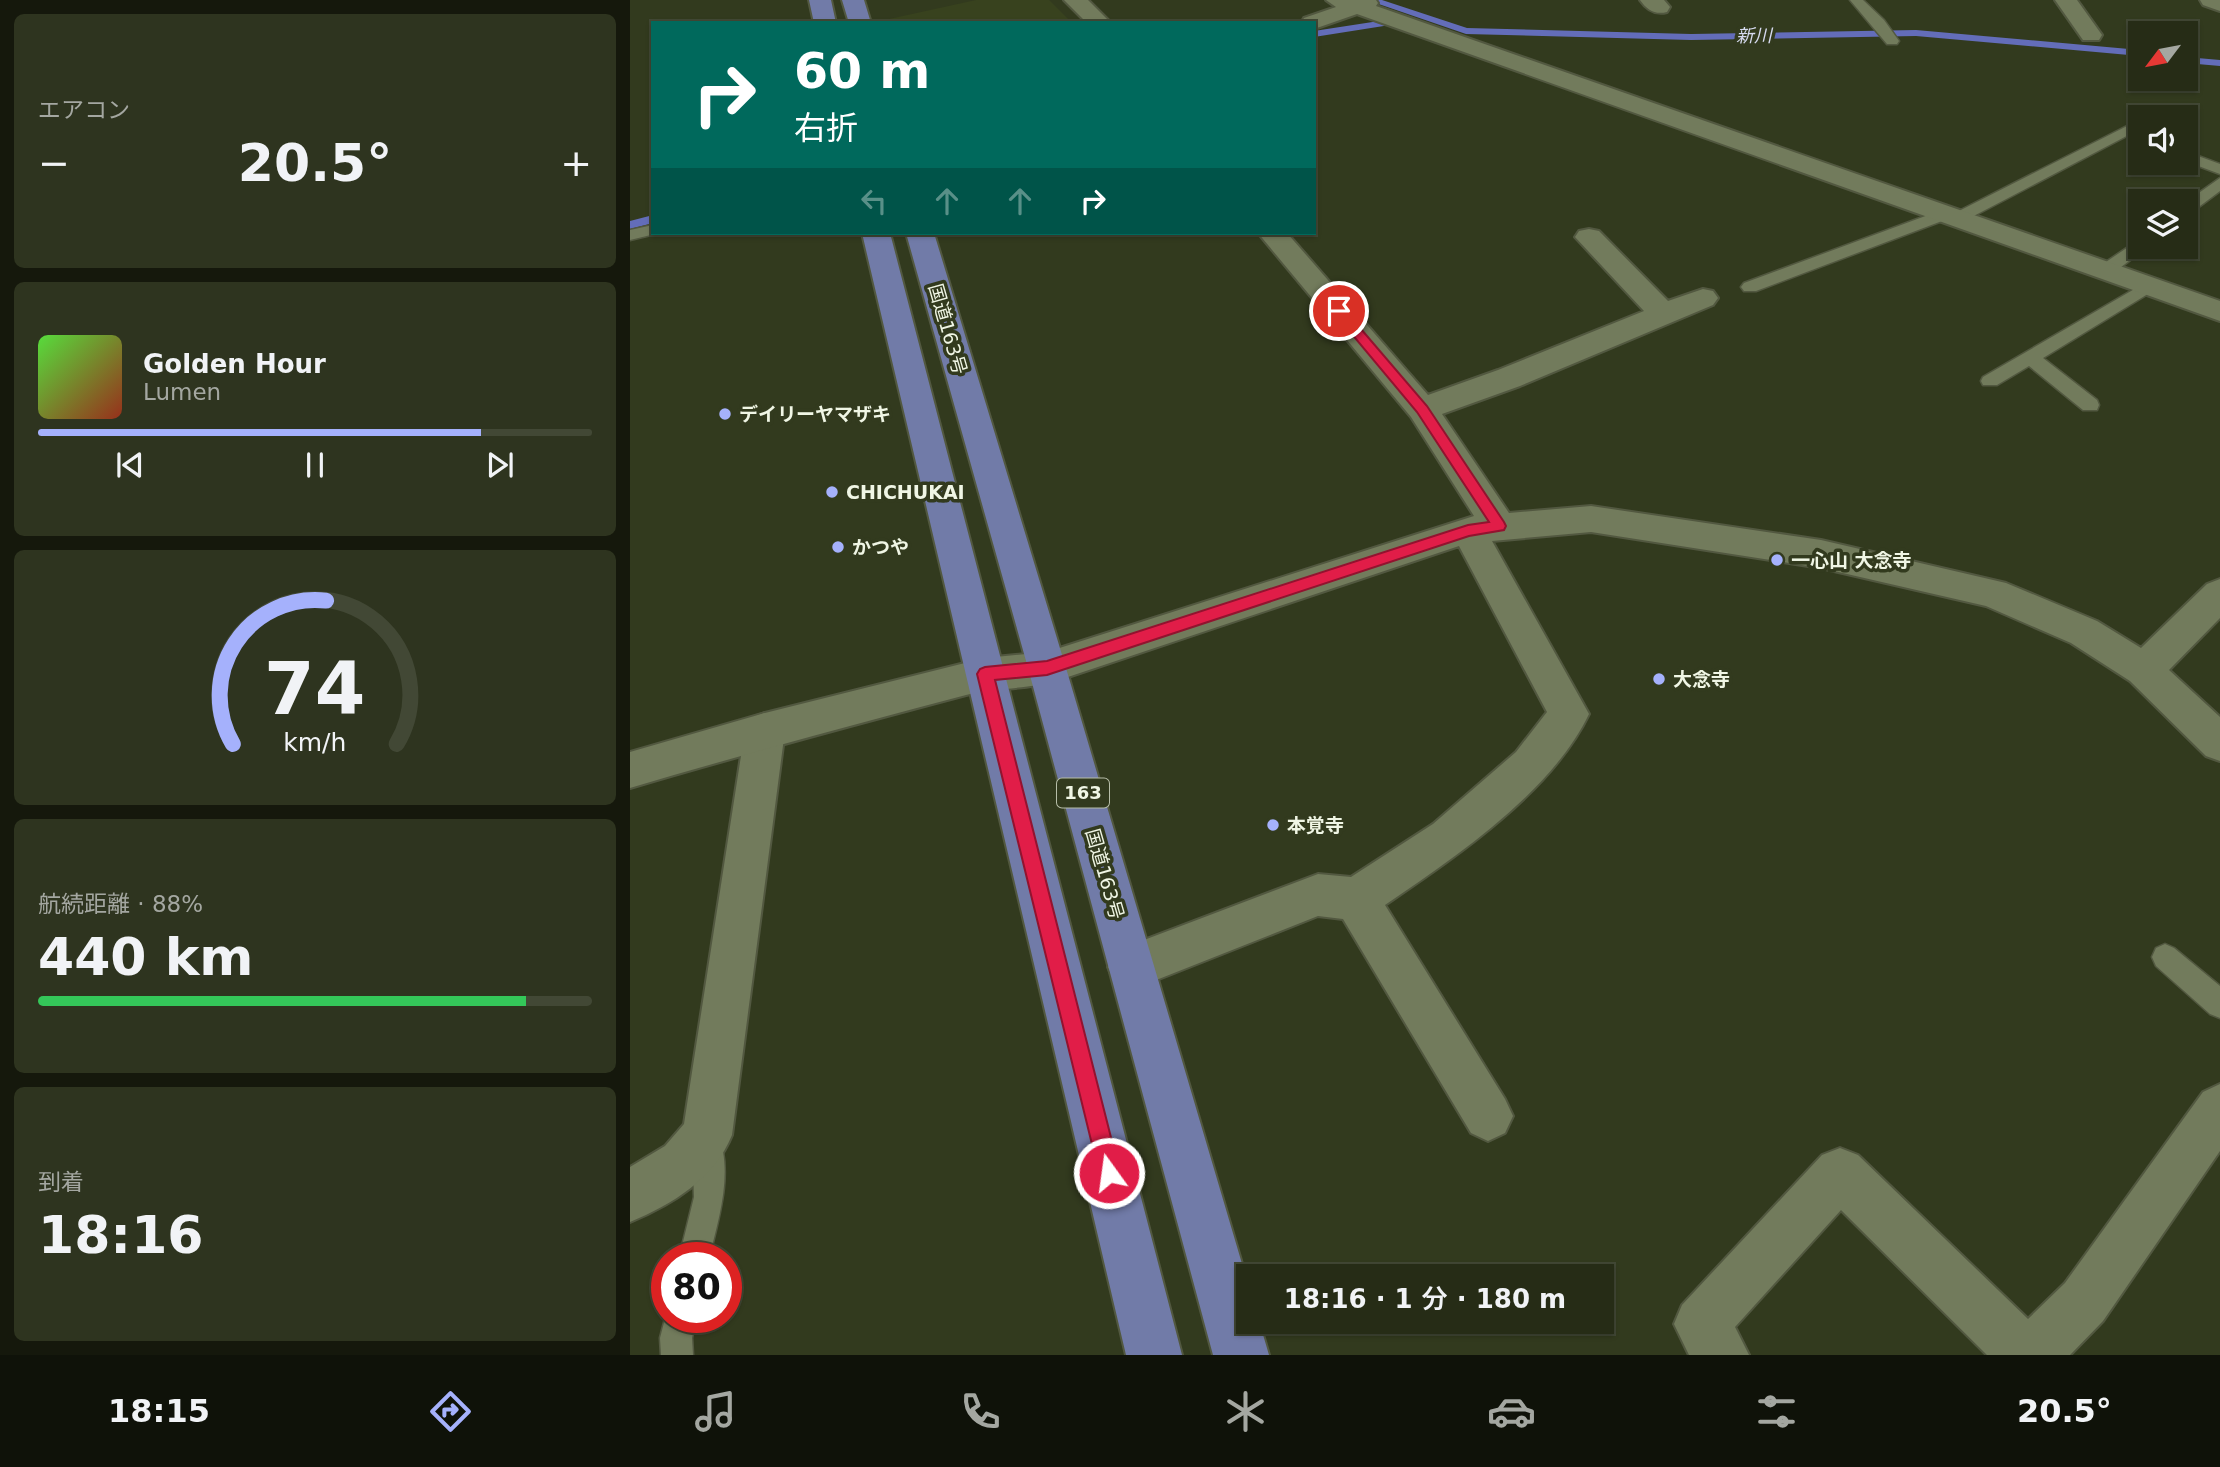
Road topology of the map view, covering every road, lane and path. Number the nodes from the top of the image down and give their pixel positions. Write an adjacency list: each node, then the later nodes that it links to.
1 (820, 0): 9 (highway)
2 (853, 0): 10 (highway)
3 (1075, 0): 11 (street)
4 (1856, 0): 14 (lane)
5 (2066, 0): 13 (street)
6 (2211, 0): 8 (street)
7 (1356, 3): 12 (street); 20 (street)
8 (2220, 4)
9 (825, 21)
10 (859, 21)
11 (1098, 21)
12 (1316, 21)
13 (2091, 35)
14 (1892, 41)
15 (2128, 129): 20 (lane)
16 (2198, 161): 17 (lane)
17 (2220, 169)
18 (2220, 183): 19 (lane)
19 (2198, 200)
20 (1952, 216): 28 (street); 30 (lane)
21 (651, 230): 22 (lane)
22 (630, 235)
23 (876, 235): 42 (highway)
24 (921, 235): 40 (highway, 国道163号 / 163)
25 (1274, 235): 37 (street)
26 (1589, 237): 33 (street)
27 (2128, 253): 28 (lane)
28 (2106, 270): 29 (street)
29 (2150, 285): 32 (street); 34 (lane)
30 (1750, 286)
31 (1703, 298): 33 (street)
32 (2220, 311)
33 (1663, 314): 37 (street)
34 (2030, 357): 35 (lane); 36 (lane)
35 (1990, 381)
36 (2090, 405)
37 (1422, 409): 38 (street)
38 (1484, 528): 40 (street); 41 (street); 46 (street)
39 (2220, 594): 41 (street)
40 (1047, 668): 42 (street); 48 (highway, 国道163号 / 163)
41 (2144, 670): 44 (street)
42 (985, 674): 43 (street); 57 (highway)
43 (765, 730): 45 (street); 52 (street)
44 (2220, 743)
45 (630, 770)
46 (1356, 900): 48 (street); 51 (street)
47 (2165, 957): 49 (lane)
48 (1131, 967): 58 (highway, 国道163号 / 163)
49 (2220, 1004)
50 (2220, 1109): 60 (street)
51 (1488, 1116)
52 (707, 1135): 53 (street); 54 (lane)
53 (630, 1196)
54 (698, 1242)
55 (677, 1333): 56 (lane)
56 (677, 1355)
57 (1154, 1355)
58 (1241, 1355)
59 (1721, 1355): 60 (street)
60 (2029, 1355)

